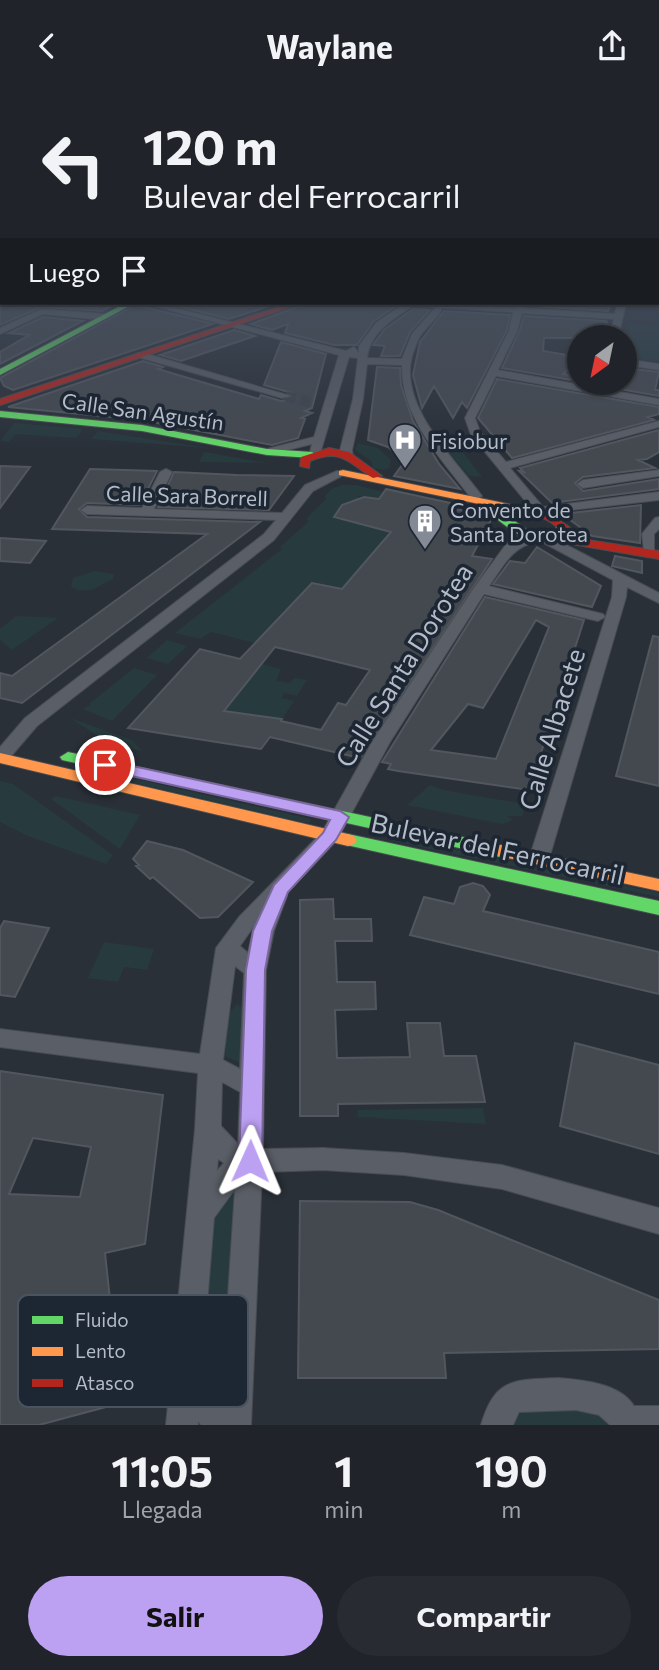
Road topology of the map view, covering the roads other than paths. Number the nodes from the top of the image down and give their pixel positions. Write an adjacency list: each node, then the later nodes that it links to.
1 (90, 324): 13 (main road)
2 (229, 324): 6 (street)
3 (380, 324): 8 (street)
4 (426, 324): 10 (street)
5 (515, 324): 14 (street)
6 (232, 325): 7 (street); 9 (main road)
7 (346, 354): 8 (street); 23 (street)
8 (363, 354): 10 (street); 28 (street)
9 (141, 355): 16 (main road); 19 (street)
10 (403, 362): 37 (street)
11 (637, 364): 12 (street)
12 (659, 367)
13 (0, 372)
14 (492, 372): 15 (street); 29 (street)
15 (567, 382)
16 (40, 388): 18 (main road); 20 (main road)
17 (632, 395): 21 (street)
18 (0, 396)
19 (285, 396)
20 (0, 402)
21 (659, 402)
22 (316, 404): 23 (street)
23 (328, 407): 27 (street)
24 (4, 413): 26 (main road, Calle San Agustín)
25 (659, 424): 29 (street)
26 (267, 452): 27 (main road, Calle San Agustín); 27 (street, Calle San Agustín)
27 (312, 457): 28 (main road); 31 (main road); 35 (street)
28 (354, 459): 31 (main road); 33 (main road)
29 (505, 466): 40 (street)
30 (166, 472): 41 (street)
31 (342, 473): 33 (main road); 35 (street)
32 (659, 473): 34 (street)
33 (386, 480): 37 (main road)
34 (583, 484)
35 (309, 488): 42 (street)
36 (659, 495): 40 (street)
37 (478, 500): 39 (main road); 43 (main road)
38 (87, 510): 41 (street, Calle Sara Borrell)
39 (523, 510): 40 (main road); 43 (main road)
40 (540, 511): 45 (main road)
41 (146, 512): 42 (street, Calle Sara Borrell)
42 (286, 517): 51 (street)
43 (507, 520): 45 (main road)
44 (659, 521): 46 (street)
45 (549, 535): 46 (main road); 47 (street); 52 (street, Calle Santa Dorotea)
46 (654, 552)
47 (620, 578): 49 (street); 50 (street, Calle Albacete)
48 (487, 590): 50 (street, Calle Santa Dorotea)
49 (659, 599): 50 (street)
50 (605, 615): 54 (street, Calle Albacete)
51 (3, 750): 52 (main road, Bulevar del Ferrocarril); 53 (main road, Bulevar del Ferrocarril)
52 (340, 817): 53 (street, Calle Santa Dorotea); 54 (main road, Bulevar del Ferrocarril)
53 (330, 836): 56 (street, Calle Santa Dorotea); 57 (main road, Bulevar del Ferrocarril)
54 (539, 859): 55 (main road, Bulevar del Ferrocarril)
55 (659, 885)
56 (280, 890): 58 (street); 59 (street, Calle Santa Dorotea)
57 (659, 908)
58 (263, 931): 59 (street); 60 (street)
59 (228, 948): 60 (street); 62 (street)
60 (256, 970): 63 (street)
61 (0, 1038): 62 (street)
62 (210, 1065): 63 (street); 64 (street)
63 (251, 1086): 65 (street)
64 (208, 1129): 65 (street); 66 (street)
65 (250, 1161): 66 (street); 67 (street); 69 (street)
66 (201, 1213): 68 (street)
67 (659, 1221)
68 (194, 1295)
69 (242, 1295)
70 (184, 1407): 75 (street)
71 (207, 1407): 76 (street)
72 (236, 1407): 77 (street)
73 (659, 1422): 74 (street)
74 (627, 1423): 78 (street)
75 (182, 1425)
76 (220, 1425)
77 (235, 1425)
78 (497, 1425)

